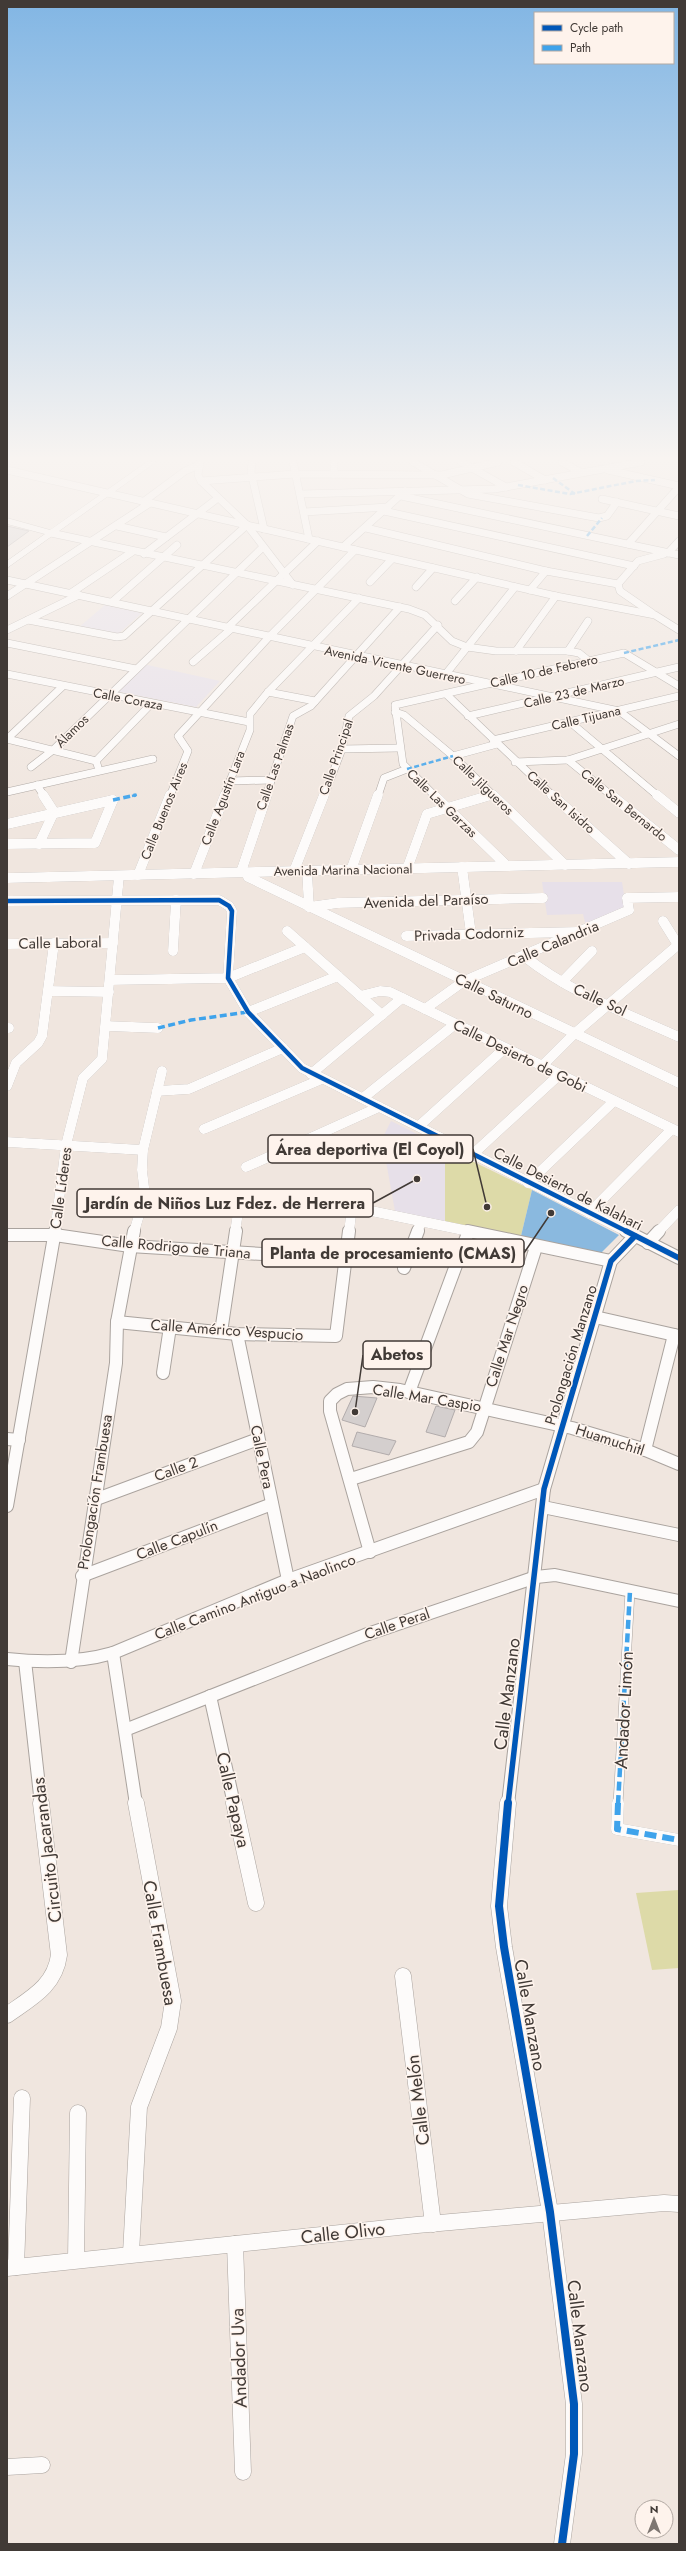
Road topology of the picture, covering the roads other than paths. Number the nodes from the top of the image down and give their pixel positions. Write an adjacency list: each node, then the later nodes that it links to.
1 (12, 581): 16 (street, Avenida Vicente Guerrero)
2 (32, 581): 16 (street)
3 (89, 581): 23 (street)
4 (135, 581): 29 (street)
5 (184, 581): 31 (street)
6 (226, 581): 33 (street, Álamos)
7 (274, 581): 18 (street); 37 (street)
8 (290, 581): 18 (street)
9 (326, 581): 21 (street)
10 (421, 581): 19 (street)
11 (473, 581): 28 (street)
12 (492, 581): 20 (street)
13 (538, 581): 22 (street)
14 (602, 581): 17 (street)
15 (621, 581): 17 (street)
16 (27, 584): 23 (street, Avenida Vicente Guerrero); 25 (street)
17 (618, 584): 32 (street)
18 (293, 585): 21 (street)
19 (416, 587)
20 (515, 587): 22 (street); 43 (street)
21 (317, 590): 27 (street); 40 (street)
22 (530, 590): 26 (street)
23 (71, 593): 24 (street, Avenida Vicente Guerrero)
24 (79, 595): 29 (street, Avenida Vicente Guerrero); 34 (street)
25 (7, 596)
26 (556, 596): 32 (street); 44 (street)
27 (358, 598): 30 (street); 42 (street, Calle Agustín Lara)
28 (454, 601)
29 (112, 602): 31 (street, Avenida Vicente Guerrero)
30 (400, 607): 36 (street); 46 (street, Calle Las Palmas)
31 (151, 611): 33 (street, Avenida Vicente Guerrero); 34 (street)
32 (655, 615): 39 (street)
33 (186, 619): 37 (street, Avenida Vicente Guerrero); 51 (street, Álamos)
34 (28, 620): 38 (street)
35 (588, 621): 45 (street)
36 (438, 625): 43 (street); 49 (street, Calle Principal)
37 (229, 629): 40 (street, Avenida Vicente Guerrero); 48 (street)
38 (7, 630)
39 (679, 630)
40 (269, 637): 42 (street, Avenida Vicente Guerrero); 67 (street)
41 (7, 643): 51 (street)
42 (310, 647): 46 (street, Avenida Vicente Guerrero); 58 (street, Calle Agustín Lara)
43 (467, 647): 44 (street); 54 (street)
44 (516, 651): 45 (street)
45 (568, 651): 47 (street)
46 (357, 656): 49 (street, Avenida Vicente Guerrero); 63 (street, Calle Las Palmas)
47 (589, 661): 52 (street, Calle 10 de Febrero); 55 (street, Calle 10 de Febrero)
48 (193, 662)
49 (401, 664): 54 (street, Avenida Vicente Guerrero); 76 (street, Calle Principal)
50 (679, 667): 52 (street, Calle 23 de Marzo)
51 (136, 669): 60 (street, Álamos)
52 (657, 672): 57 (street); 62 (street, Calle 23 de Marzo)
53 (7, 674): 56 (street, Calle Coraza)
54 (445, 675): 55 (street, Avenida Vicente Guerrero)
55 (486, 684): 59 (street, Calle 10 de Febrero); 62 (street, Avenida Vicente Guerrero)
56 (63, 686): 60 (street, Calle Coraza); 73 (street)
57 (679, 686)
58 (268, 692): 63 (street); 69 (street, Calle Agustín Lara)
59 (446, 694): 65 (street, Calle 10 de Febrero); 68 (street, Calle San Isidro)
60 (108, 695): 64 (street, Calle Coraza); 78 (street, Álamos)
61 (679, 696): 66 (street, Calle Tijuana)
62 (550, 698): 66 (street, Avenida Vicente Guerrero); 68 (street, Calle 23 de Marzo)
63 (315, 701): 88 (street, Calle Las Palmas)
64 (151, 704): 67 (street, Calle Coraza); 83 (street)
65 (395, 708): 75 (street, Calle Las Garzas); 79 (street, Calle Jilgueros)
66 (619, 711): 70 (street, Calle Tijuana); 72 (street)
67 (199, 713): 69 (street, Calle Coraza); 111 (street, Calle Buenos Aires)
68 (468, 716): 74 (street, Calle San Isidro)
69 (249, 722): 89 (street, Calle Agustín Lara)
70 (570, 722): 74 (street, Calle Tijuana); 77 (street)
71 (679, 724): 72 (street)
72 (650, 733): 77 (street); 80 (street)
73 (7, 739): 78 (street)
74 (495, 742): 79 (street, Calle Tijuana); 84 (street, Calle San Isidro)
75 (399, 748): 76 (street); 86 (street, Calle Las Garzas)
76 (342, 749): 107 (street, Calle Principal)
77 (601, 749): 82 (street); 95 (street)
78 (53, 750): 83 (street); 85 (street, Álamos)
79 (453, 756): 92 (street, Calle Jilgueros)
80 (679, 756)
81 (153, 759): 87 (street)
82 (568, 760): 84 (street); 99 (street, Calle San Bernardo)
83 (96, 761): 87 (street)
84 (515, 762): 101 (street, Calle San Isidro)
85 (31, 767)
86 (408, 769): 93 (street, Calle Las Garzas); 106 (street)
87 (99, 772): 90 (street)
88 (271, 780): 89 (street); 109 (street, Calle Las Palmas)
89 (230, 781): 110 (street, Calle Agustín Lara)
90 (37, 785): 91 (street); 94 (street)
91 (7, 792)
92 (493, 794): 93 (street); 102 (street, Calle Jilgueros)
93 (448, 808): 103 (street, Calle Las Garzas); 105 (street)
94 (54, 812): 96 (street); 98 (street); 98 (street)
95 (679, 813)
96 (7, 824)
97 (7, 844): 98 (street)
98 (39, 844)
99 (679, 850)
100 (679, 862): 101 (street, Avenida Marina Nacional)
101 (629, 864): 102 (street, Avenida Marina Nacional)
102 (565, 865): 103 (street, Avenida Marina Nacional)
103 (507, 866): 104 (street, Avenida Marina Nacional)
104 (462, 867): 105 (street, Avenida Marina Nacional); 118 (street)
105 (407, 869): 106 (street, Avenida Marina Nacional)
106 (351, 870): 108 (street, Avenida Marina Nacional)
107 (294, 871): 108 (street, Avenida Marina Nacional); 109 (street, Avenida Marina Nacional)
108 (307, 871): 121 (street)
109 (240, 872): 110 (street, Avenida Marina Nacional)
110 (194, 874): 111 (street, Avenida Marina Nacional)
111 (138, 875): 112 (street, Avenida Marina Nacional)
112 (119, 876): 114 (street, Avenida Marina Nacional); 120 (street, Calle Líderes)
113 (248, 877): 121 (street, Calle Saturno)
114 (7, 878)
115 (679, 896): 124 (street, Calle Calandria)
116 (544, 898): 118 (street, Avenida del Paraíso)
117 (176, 900): 120 (street); 132 (street); 136 (street)
118 (466, 900): 121 (street, Avenida del Paraíso); 125 (street)
119 (7, 901): 120 (street)
120 (117, 901): 128 (street, Calle Líderes)
121 (309, 907): 138 (street, Calle Saturno)
122 (663, 921): 130 (street)
123 (286, 931): 131 (street)
124 (580, 932): 125 (street, Privada Codorniz); 134 (street, Calle Calandria)
125 (471, 934): 126 (street, Privada Codorniz)
126 (406, 936)
127 (54, 943): 128 (street, Calle Laboral); 129 (street, Calle Laboral); 140 (street)
128 (113, 943): 137 (street, Calle Líderes)
129 (7, 944)
130 (678, 945): 144 (street)
131 (304, 947): 135 (street); 136 (street)
132 (173, 951)
133 (592, 951): 139 (street)
134 (524, 956): 138 (street, Calle Calandria); 139 (street, Calle Sol)
135 (338, 976): 142 (street); 146 (street)
136 (228, 978): 137 (street); 146 (street, Calle Desierto de Kalahari)
137 (111, 980): 141 (street, Calle Líderes)
138 (464, 981): 145 (street, Calle Calandria); 151 (street, Calle Saturno)
139 (562, 982): 144 (street, Calle Sol)
140 (49, 991): 141 (street); 161 (street)
141 (109, 992): 149 (street, Calle Líderes)
142 (360, 996): 143 (street, Calle Desierto de Gobi); 147 (street)
143 (402, 998): 145 (street, Calle Desierto de Gobi); 147 (street)
144 (610, 1005): 151 (street); 152 (street, Calle Sol)
145 (425, 1009): 148 (street, Calle Desierto de Gobi)
146 (248, 1012): 153 (street, Calle Desierto de Kalahari)
147 (382, 1015): 157 (street)
148 (454, 1025): 154 (street, Calle Desierto de Gobi); 163 (street)
149 (106, 1026): 150 (street); 170 (street, Calle Líderes)
150 (158, 1028)
151 (574, 1034): 155 (street); 160 (street, Calle Saturno)
152 (679, 1036)
153 (283, 1048): 157 (street, Calle Desierto de Kalahari); 162 (street)
154 (505, 1048): 155 (street, Calle Desierto de Gobi); 166 (street)
155 (542, 1066): 158 (street, Calle Desierto de Gobi)
156 (162, 1072): 162 (street)
157 (311, 1074): 159 (street, Calle Desierto de Kalahari)
158 (559, 1074): 164 (street, Calle Desierto de Gobi); 172 (street)
159 (322, 1079): 163 (street, Calle Desierto de Kalahari); 167 (street)
160 (679, 1083)
161 (7, 1086)
162 (157, 1091): 171 (street)
163 (363, 1098): 165 (street, Calle Desierto de Kalahari)
164 (614, 1101): 168 (street, Calle Desierto de Gobi); 174 (street)
165 (379, 1106): 166 (street, Calle Desierto de Kalahari); 173 (street)
166 (418, 1126): 172 (street, Calle Desierto de Kalahari)
167 (204, 1129)
168 (675, 1131): 179 (street)
169 (7, 1142): 170 (street)
170 (66, 1145): 171 (street); 183 (street, Calle Líderes)
171 (143, 1150): 175 (street)
172 (472, 1155): 174 (street, Calle Desierto de Kalahari)
173 (246, 1167)
174 (528, 1183): 179 (street, Calle Desierto de Kalahari)
175 (145, 1195): 176 (street); 186 (street, Prolongación Frambuesa)
176 (240, 1200): 177 (street); 188 (street)
177 (352, 1207): 180 (street); 189 (street)
178 (679, 1210): 185 (street)
179 (589, 1213): 184 (street, Calle Desierto de Kalahari)
180 (421, 1222): 181 (street); 192 (street)
181 (468, 1233): 187 (street); 200 (street)
182 (7, 1235): 183 (street, Calle Rodrigo de Triana)
183 (55, 1235): 186 (street, Calle Rodrigo de Triana); 205 (street, Calle Líderes)
184 (635, 1236): 185 (street, Calle Desierto de Kalahari); 191 (street, Prolongación Manzano)
185 (648, 1242): 190 (street, Calle Desierto de Kalahari)
186 (130, 1246): 188 (street, Calle Rodrigo de Triana); 194 (street, Prolongación Frambuesa)
187 (536, 1247): 191 (street); 201 (street, Calle Mar Negro)
188 (230, 1253): 189 (street, Calle Rodrigo de Triana); 196 (street)
189 (345, 1258): 197 (street, Calle Américo Vespucio)
190 (679, 1258)
191 (611, 1261): 193 (street, Prolongación Manzano)
192 (404, 1268)
193 (595, 1317): 198 (street); 202 (street, Prolongación Manzano)
194 (117, 1322): 195 (street, Calle Américo Vespucio); 210 (street, Prolongación Frambuesa)
195 (170, 1327): 196 (street, Calle Américo Vespucio); 199 (street)
196 (221, 1332): 197 (street, Calle Américo Vespucio)
197 (237, 1334): 204 (street, Calle Pera)
198 (676, 1336): 206 (street)
199 (163, 1373)
200 (409, 1392): 201 (street, Calle Mar Caspio); 208 (street, Calle Mar Caspio)
201 (484, 1408): 202 (street, Calle Mar Caspio); 208 (street, Calle Mar Negro)
202 (562, 1425): 206 (street, Huamuchitl); 209 (street, Prolongación Manzano)
203 (7, 1439): 205 (street)
204 (258, 1439): 210 (street, Calle 2); 211 (street, Calle Pera)
205 (19, 1440): 212 (street, Calle Líderes)
206 (645, 1450): 207 (street, Huamuchitl)
207 (679, 1464)
208 (351, 1479): 215 (street, Calle Mar Caspio)
209 (544, 1489): 213 (street, Calle Manzano); 215 (street, Calle Camino Antiguo a Naolinco)
210 (94, 1500): 216 (street, Prolongación Frambuesa)
211 (272, 1504): 216 (street, Calle Capulín); 218 (street, Calle Pera)
212 (7, 1506)
213 (543, 1507): 214 (street); 217 (street, Calle Manzano)
214 (679, 1535)
215 (370, 1552): 218 (street, Calle Camino Antiguo a Naolinco)
216 (82, 1576): 224 (street, Prolongación Frambuesa)
217 (536, 1577): 219 (street, Calle Peral); 225 (street, Calle Peral); 234 (street, Calle Manzano)
218 (288, 1580): 221 (street, Calle Camino Antiguo a Naolinco)
219 (630, 1591): 220 (street, Calle Peral); 227 (street, Andador Limón)
220 (679, 1601)
221 (113, 1654): 224 (street, Calle Camino Antiguo a Naolinco); 226 (street, Calle Frambuesa)
222 (7, 1660): 223 (street, Calle Camino Antiguo a Naolinco)
223 (25, 1661): 224 (street, Calle Camino Antiguo a Naolinco); 230 (street, Circuito Jacarandas)
224 (71, 1662)
225 (210, 1696): 226 (street, Calle Peral); 228 (street, Calle Papaya)
226 (125, 1730): 237 (street, Calle Frambuesa)
227 (679, 1840)
228 (256, 1903)
229 (403, 1976): 235 (street, Calle Melón)
230 (7, 2014)
231 (22, 2098): 239 (street)
232 (78, 2113): 238 (street)
233 (679, 2204): 234 (street, Calle Olivo)
234 (550, 2212): 235 (street, Calle Olivo); 243 (street, Calle Manzano)
235 (433, 2224): 236 (street, Calle Olivo)
236 (235, 2244): 237 (street, Calle Olivo); 242 (street, Andador Uva)
237 (130, 2253): 238 (street, Calle Olivo)
238 (76, 2260): 239 (street, Calle Olivo)
239 (12, 2268)
240 (42, 2465): 241 (street)
241 (7, 2467)
242 (243, 2472)
243 (562, 2544)

